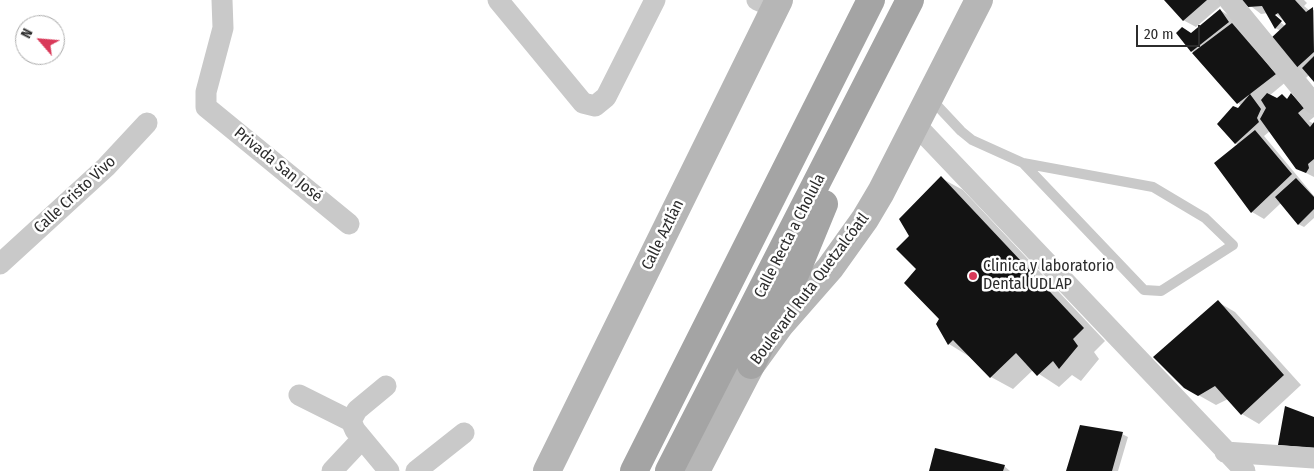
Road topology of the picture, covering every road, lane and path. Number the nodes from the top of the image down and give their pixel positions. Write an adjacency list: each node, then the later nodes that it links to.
1 (222, 0): 15 (street, Privada San José)
2 (498, 0): 3 (street)
3 (655, 0)
4 (871, 0): 29 (main road)
5 (910, 0): 11 (main road, Calle Recta a Cholula)
6 (979, 0): 9 (main road, Boulevard Ruta Quetzalcóatl)
7 (1229, 0): 10 (street)
8 (770, 3): 28 (main road, Calle Aztlán)
9 (930, 97): 13 (main road, Boulevard Ruta Quetzalcóatl); 14 (lane)
10 (1314, 104)
11 (856, 108): 17 (main road); 30 (main road, Calle Recta a Cholula)
12 (147, 122): 16 (street, Calle Cristo Vivo)
13 (915, 124): 17 (main road, Boulevard Ruta Quetzalcóatl); 23 (street)
14 (1023, 163): 14 (lane)
15 (349, 224)
16 (0, 264)
17 (751, 366): 31 (main road, Boulevard Ruta Quetzalcóatl)
18 (386, 386): 20 (street)
19 (299, 395): 20 (street)
20 (350, 421): 22 (street)
21 (464, 433): 27 (street)
22 (362, 439): 25 (street); 26 (street)
23 (1225, 452): 24 (street); 32 (street)
24 (1314, 458)
25 (332, 471)
26 (388, 471)
27 (416, 471)
28 (547, 471)
29 (634, 471)
30 (669, 471)
31 (696, 471)
32 (1245, 471)

